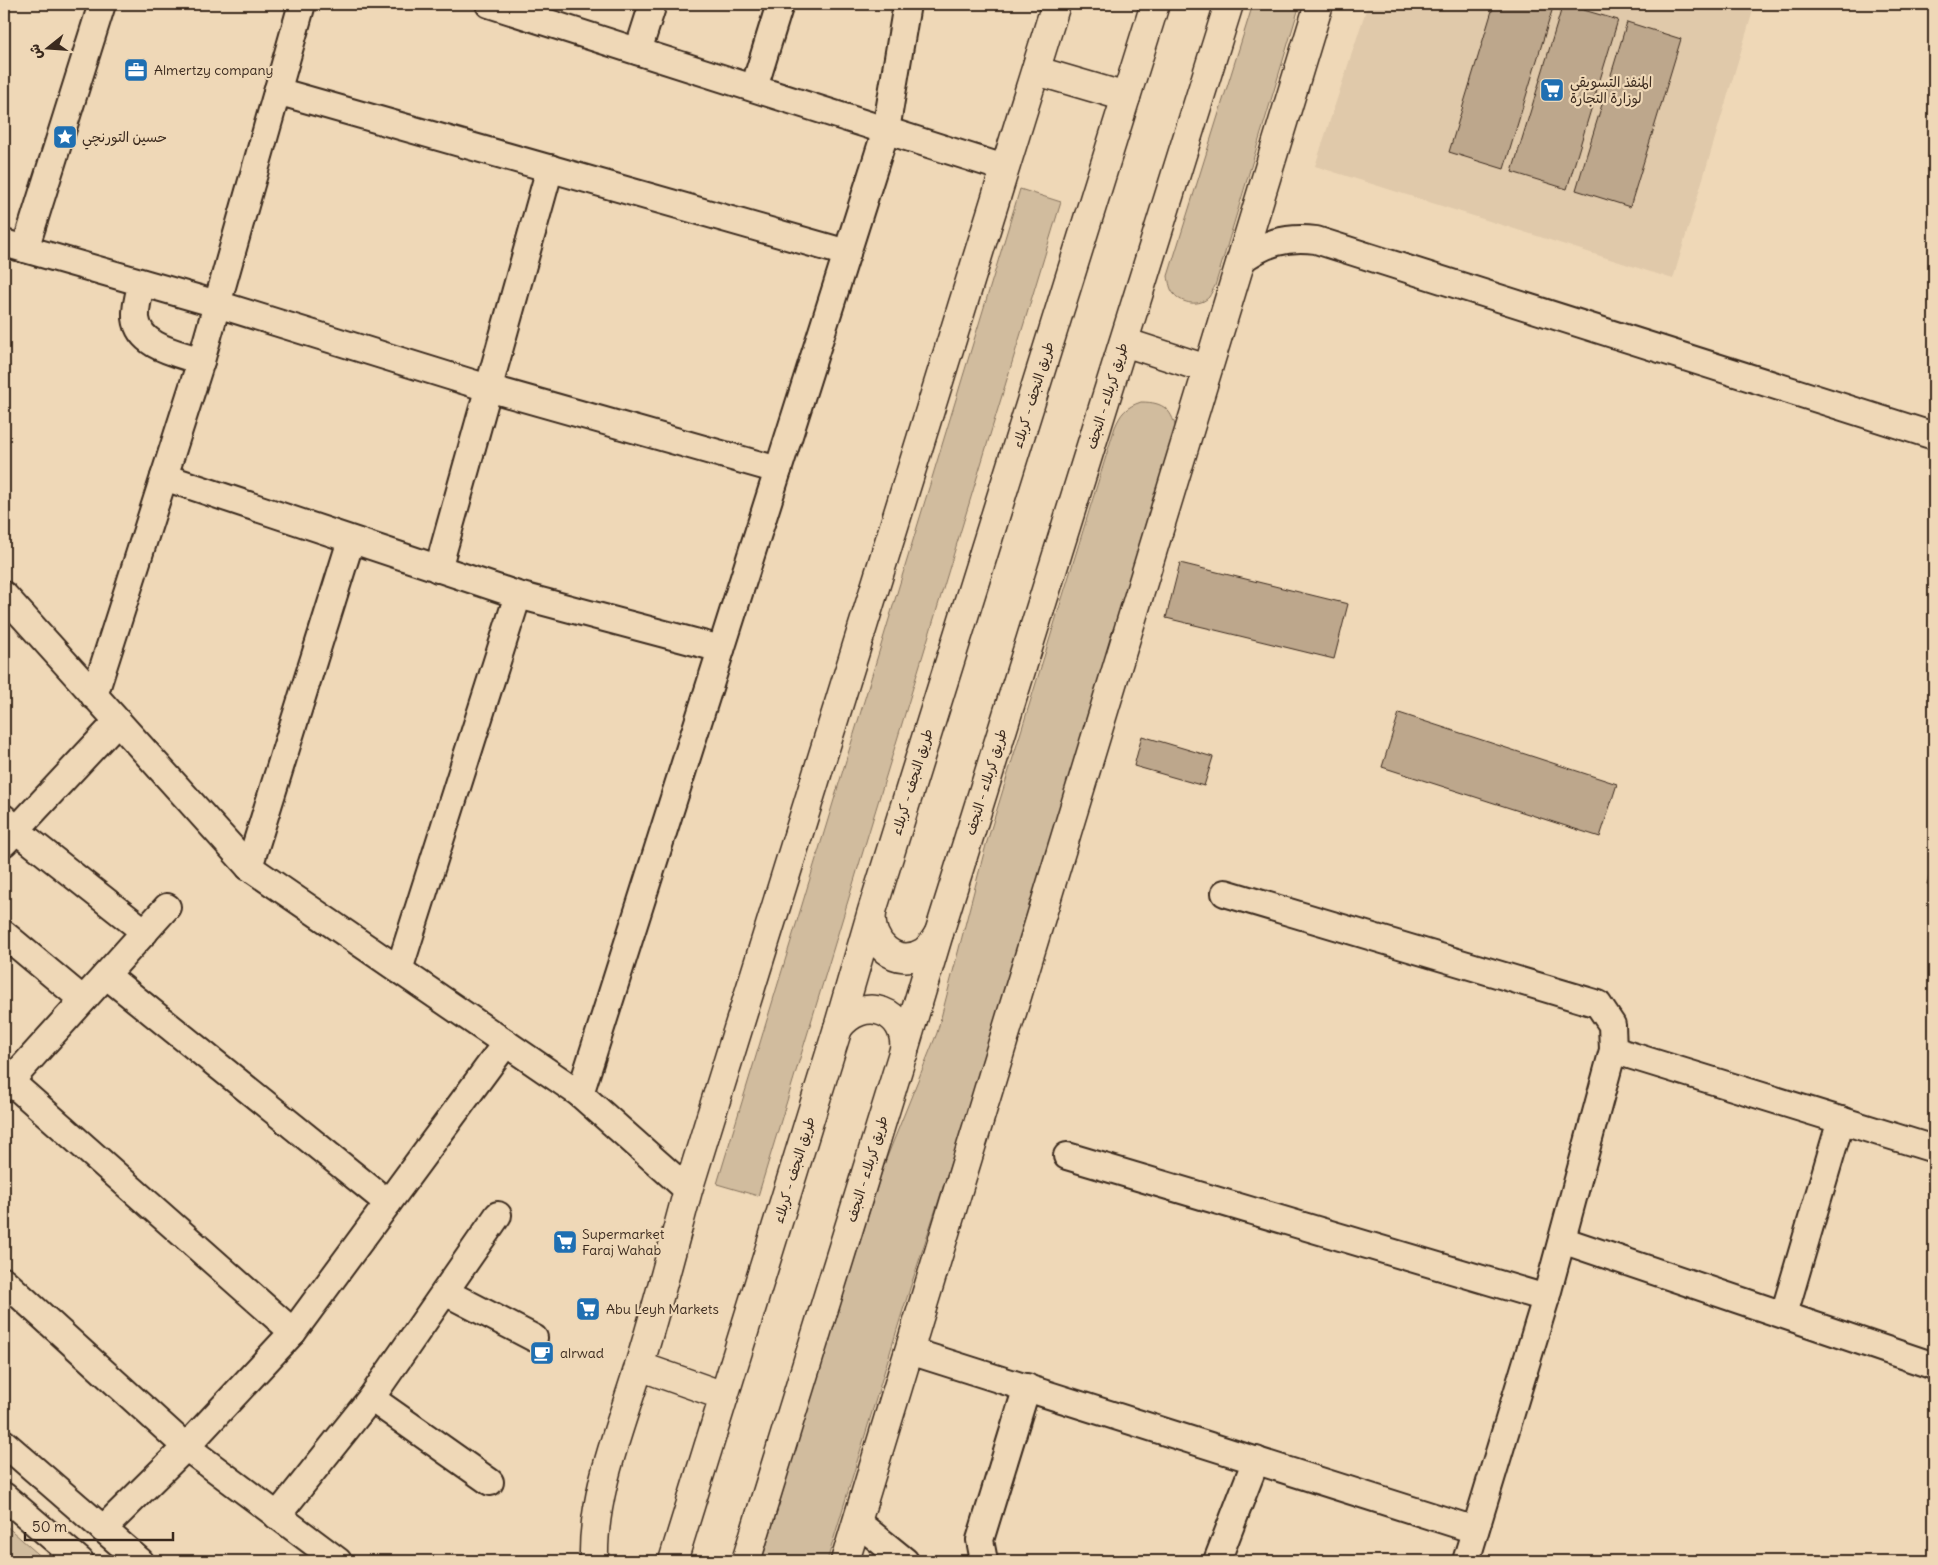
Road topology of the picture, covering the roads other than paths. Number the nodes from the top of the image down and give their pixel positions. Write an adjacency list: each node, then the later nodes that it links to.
1 (102, 4): 19 (street)
2 (302, 4): 14 (street)
3 (490, 4): 11 (street)
4 (653, 4): 11 (street)
5 (780, 4): 13 (street)
6 (907, 4): 16 (street)
7 (1056, 4): 12 (main road)
8 (1154, 4): 15 (main road, طريق النجف - كربلاء)
9 (1229, 4): 24 (main road, طريق كربلاء - النجف)
10 (1319, 4): 21 (main road)
11 (638, 51): 13 (street)
12 (1037, 71): 15 (main road); 18 (main road)
13 (754, 88): 16 (street)
14 (277, 91): 17 (street); 23 (street)
15 (1126, 97): 42 (main road, طريق النجف - كربلاء)
16 (886, 130): 18 (street); 20 (street)
17 (550, 168): 20 (street); 27 (street)
18 (1004, 168): 58 (main road)
19 (14, 246): 22 (street)
20 (847, 252): 29 (street)
21 (1240, 261): 26 (main road); 28 (street)
22 (142, 283): 23 (street); 25 (street)
23 (217, 304): 25 (street); 27 (street)
24 (1124, 342): 26 (main road); 44 (main road, طريق كربلاء - النجف)
25 (201, 361): 30 (street)
26 (1208, 368): 68 (main road)
27 (488, 388): 29 (street); 32 (street)
28 (1934, 436)
29 (778, 470): 35 (street)
30 (164, 477): 31 (street); 36 (street)
31 (351, 540): 32 (street); 39 (street)
32 (438, 570): 34 (street)
33 (4, 595): 36 (street)
34 (518, 595): 35 (street); 46 (street)
35 (721, 649): 54 (street)
36 (94, 696): 37 (street)
37 (117, 722): 38 (street); 39 (street)
38 (8, 830): 43 (street)
39 (248, 867): 46 (street)
40 (1225, 893): 51 (street)
41 (167, 908): 43 (street)
42 (872, 911): 44 (main road); 49 (main road, طريق النجف - كربلاء)
43 (145, 932): 47 (street)
44 (939, 933): 52 (main road, طريق كربلاء - النجف)
45 (4, 934): 48 (street)
46 (399, 970): 50 (street)
47 (106, 975): 48 (street); 59 (street)
48 (83, 1000): 53 (street)
49 (838, 1028): 52 (main road); 72 (main road, طريق النجف - كربلاء)
50 (506, 1043): 54 (street); 59 (street)
51 (1613, 1050): 55 (street); 61 (street)
52 (903, 1053): 88 (main road, طريق كربلاء - النجف)
53 (7, 1084): 66 (street)
54 (580, 1094): 58 (street)
55 (1841, 1120): 56 (street); 65 (street)
56 (1934, 1149)
57 (1067, 1156): 64 (street)
58 (688, 1190): 69 (main road)
59 (388, 1203): 66 (street)
60 (498, 1215): 63 (street)
61 (1562, 1240): 64 (street); 65 (street)
62 (4, 1281): 75 (street)
63 (445, 1292): 67 (street); 73 (street)
64 (1546, 1298): 82 (street)
65 (1784, 1314): 70 (street)
66 (293, 1332): 75 (street)
67 (534, 1338)
68 (910, 1351): 71 (street); 80 (main road)
69 (639, 1366): 72 (main road); 86 (main road)
70 (1934, 1366)
71 (1027, 1387): 76 (street); 91 (street)
72 (724, 1396): 87 (main road, طريق النجف - كربلاء)
73 (371, 1398): 77 (street); 79 (street)
74 (4, 1443): 81 (street)
75 (186, 1447): 79 (street); 81 (street)
76 (1256, 1460): 82 (street); 92 (street)
77 (490, 1482)
78 (4, 1496): 83 (street)
79 (277, 1516): 85 (street)
80 (857, 1522): 89 (main road); 90 (street)
81 (103, 1529): 84 (street)
82 (1475, 1530): 93 (street)
83 (80, 1561)
84 (140, 1561)
85 (338, 1561)
86 (594, 1561)
87 (673, 1561)
88 (746, 1561)
89 (845, 1561)
90 (905, 1561)
91 (984, 1561)
92 (1217, 1561)
93 (1466, 1561)

